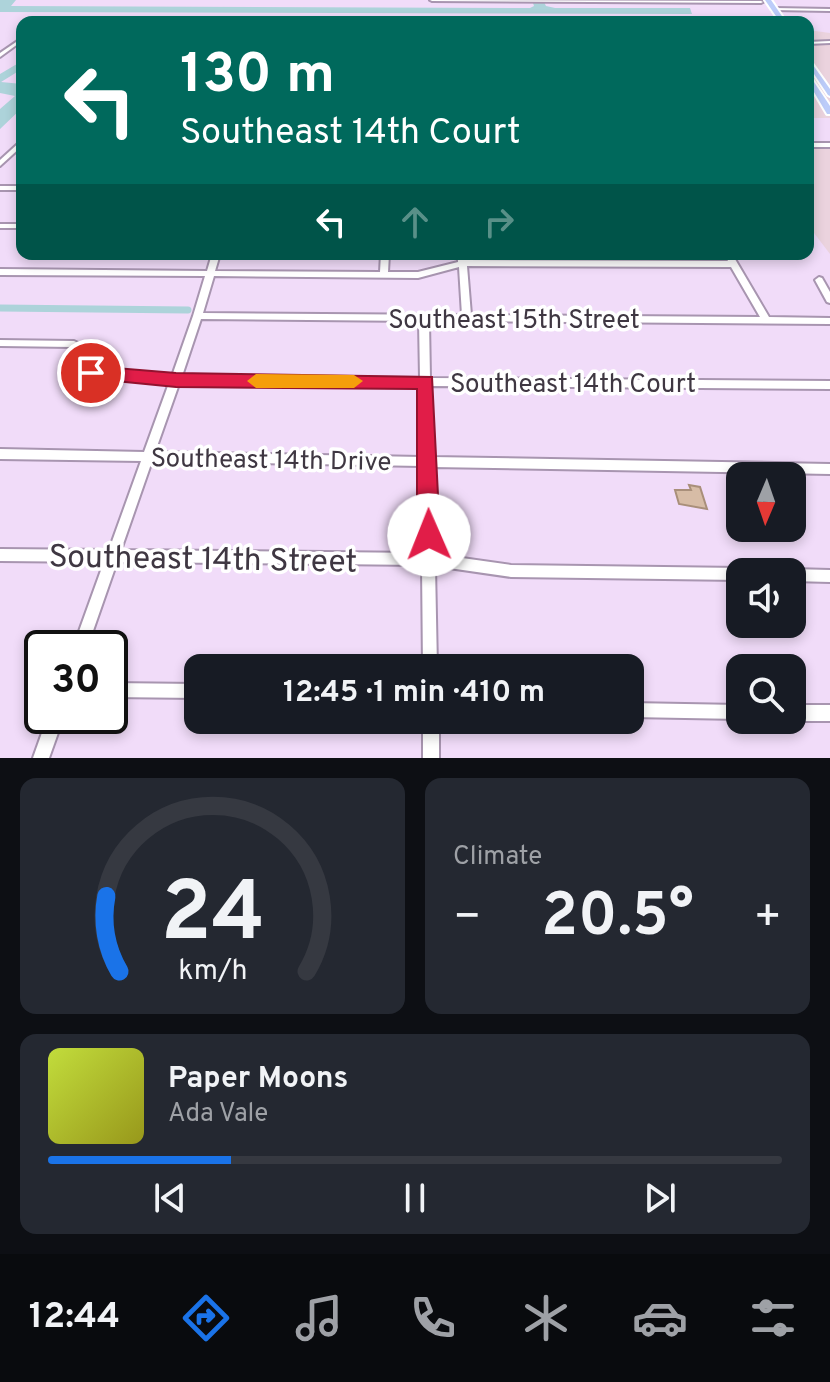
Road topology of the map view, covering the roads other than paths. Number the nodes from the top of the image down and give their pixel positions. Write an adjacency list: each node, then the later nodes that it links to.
1 (432, 0): 2 (street)
2 (527, 0): 3 (street)
3 (551, 0): 4 (street)
4 (695, 0): 5 (street)
5 (762, 2): 6 (main road)
6 (774, 9): 7 (street); 8 (main road)
7 (830, 10)
8 (779, 16)
9 (814, 69): 11 (main road)
10 (814, 86): 12 (main road)
11 (830, 94)
12 (820, 95): 13 (main road); 14 (main road)
13 (830, 102)
14 (830, 112)
15 (16, 148): 16 (street)
16 (0, 164)
17 (215, 260): 25 (street)
18 (385, 260): 26 (street)
19 (458, 260): 26 (street)
20 (462, 260): 31 (street)
21 (552, 260): 23 (street)
22 (731, 260): 23 (street)
23 (733, 264): 32 (street)
24 (0, 272): 25 (street)
25 (213, 274): 26 (street); 29 (street)
26 (384, 275)
27 (819, 280): 28 (street)
28 (830, 300)
29 (198, 316): 30 (street, Southeast 15th Street); 35 (street)
30 (424, 319): 31 (street, Southeast 15th Street); 36 (street)
31 (467, 319): 32 (street, Southeast 15th Street)
32 (766, 320): 33 (street, Southeast 15th Street)
33 (830, 321)
34 (0, 343): 35 (street, Southeast 14th Court)
35 (176, 380): 36 (street, Southeast 14th Court); 39 (street)
36 (426, 382): 37 (street, Southeast 14th Court); 40 (street)
37 (830, 385)
38 (0, 454): 39 (street, Southeast 14th Drive)
39 (148, 458): 40 (street, Southeast 14th Drive); 43 (street)
40 (427, 461): 41 (street, Southeast 14th Drive); 44 (street)
41 (830, 469)
42 (0, 555): 43 (street, Southeast 14th Street)
43 (113, 558): 44 (street, Southeast 14th Street); 48 (street)
44 (429, 559): 45 (street, Southeast 14th Street); 49 (street)
45 (726, 574)
46 (806, 575): 47 (street)
47 (830, 576)
48 (87, 630)
49 (430, 654)
50 (128, 690): 51 (street)
51 (184, 691)
52 (644, 710): 53 (street)
53 (726, 712)
54 (806, 713): 55 (street)
55 (830, 713)
56 (50, 734): 58 (street)
57 (431, 734): 59 (street)
58 (41, 758)
59 (431, 758)

